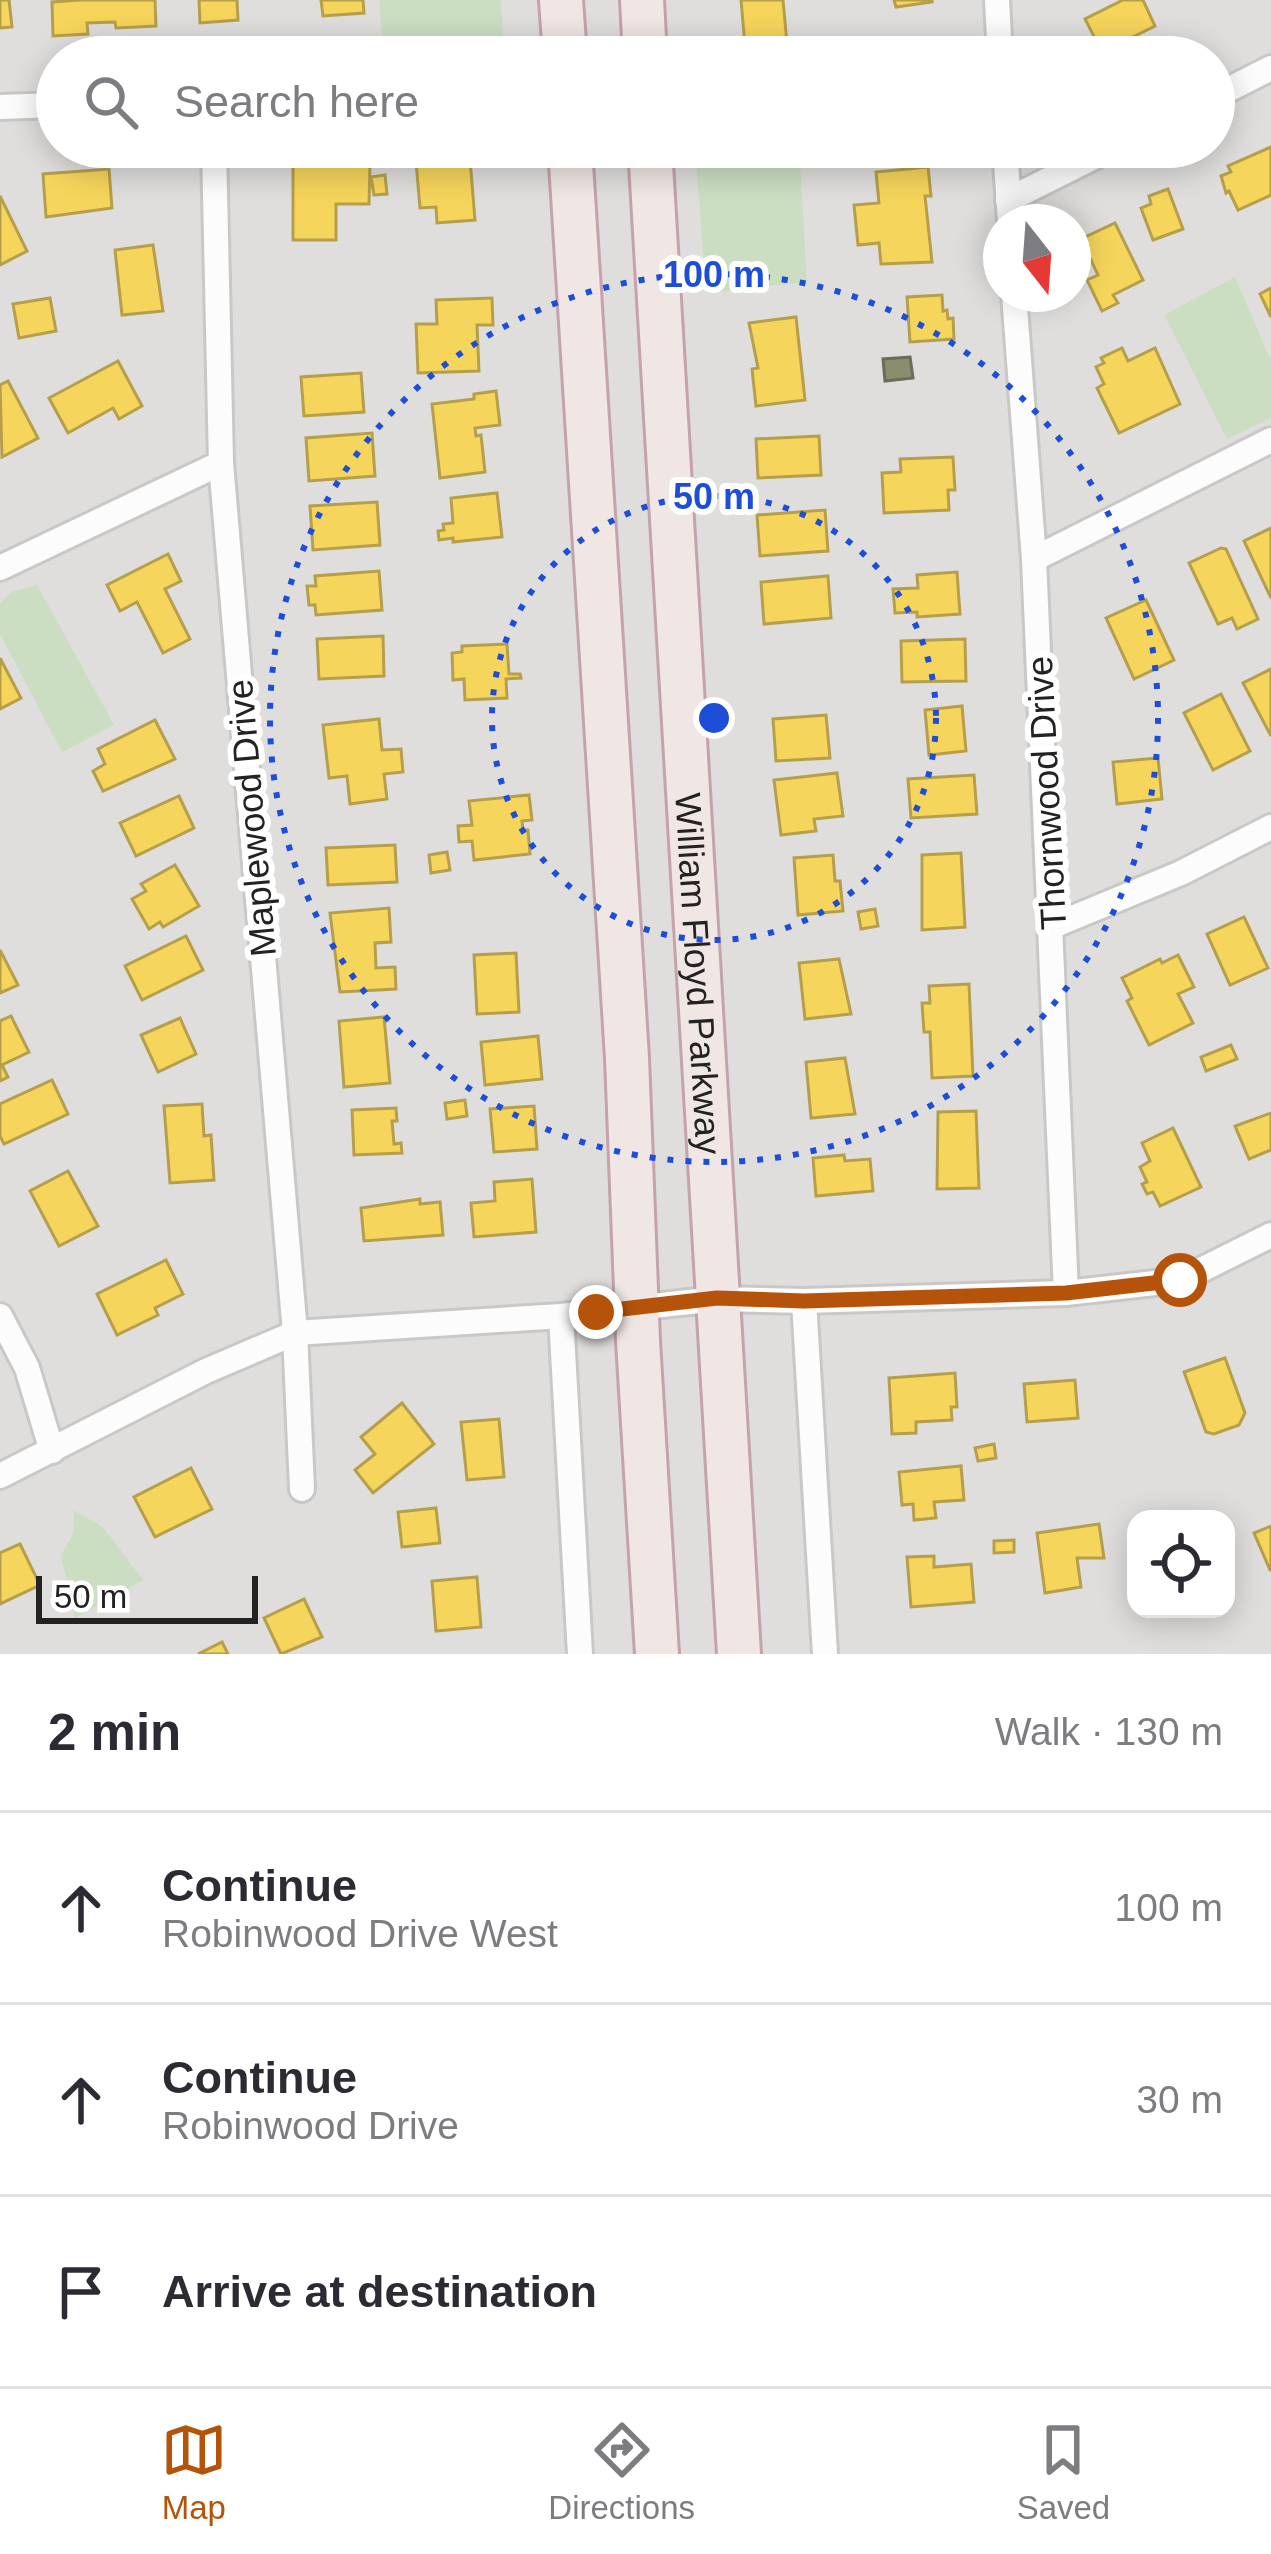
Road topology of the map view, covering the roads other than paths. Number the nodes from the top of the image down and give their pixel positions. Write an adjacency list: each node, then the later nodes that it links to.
1 (561, 0): 4 (highway)
2 (642, 0): 5 (highway)
3 (997, 0): 6 (street)
4 (564, 36)
5 (644, 36)
6 (999, 36)
7 (1271, 68): 8 (street)
8 (1235, 86)
9 (36, 106): 10 (street)
10 (0, 107)
11 (214, 168): 20 (street, Maplewood Drive)
12 (571, 168): 29 (highway, William Floyd Parkway)
13 (651, 168): 27 (highway, William Floyd Parkway)
14 (1006, 168): 16 (street)
15 (1080, 168): 17 (street)
16 (1009, 204)
17 (1020, 204)
18 (1015, 312): 21 (street, Thornwood Drive)
19 (1271, 440): 21 (street)
20 (221, 463): 22 (street); 32 (street, Maplewood Drive)
21 (1034, 559): 24 (street, Thornwood Drive)
22 (0, 568)
23 (1271, 827): 24 (street)
24 (1053, 926): 26 (street, Thornwood Drive)
25 (1271, 1235): 26 (street)
26 (1066, 1293): 28 (street)
27 (717, 1298): 28 (street); 29 (street); 38 (highway, William Floyd Parkway)
28 (804, 1301): 39 (street)
29 (638, 1307): 31 (street); 37 (highway, William Floyd Parkway)
30 (0, 1316): 33 (street)
31 (561, 1316): 32 (street); 36 (street)
32 (295, 1333): 33 (street); 35 (street, Maplewood Drive)
33 (52, 1451): 34 (street)
34 (0, 1476)
35 (302, 1489)
36 (580, 1654)
37 (657, 1654)
38 (739, 1654)
39 (825, 1654)

